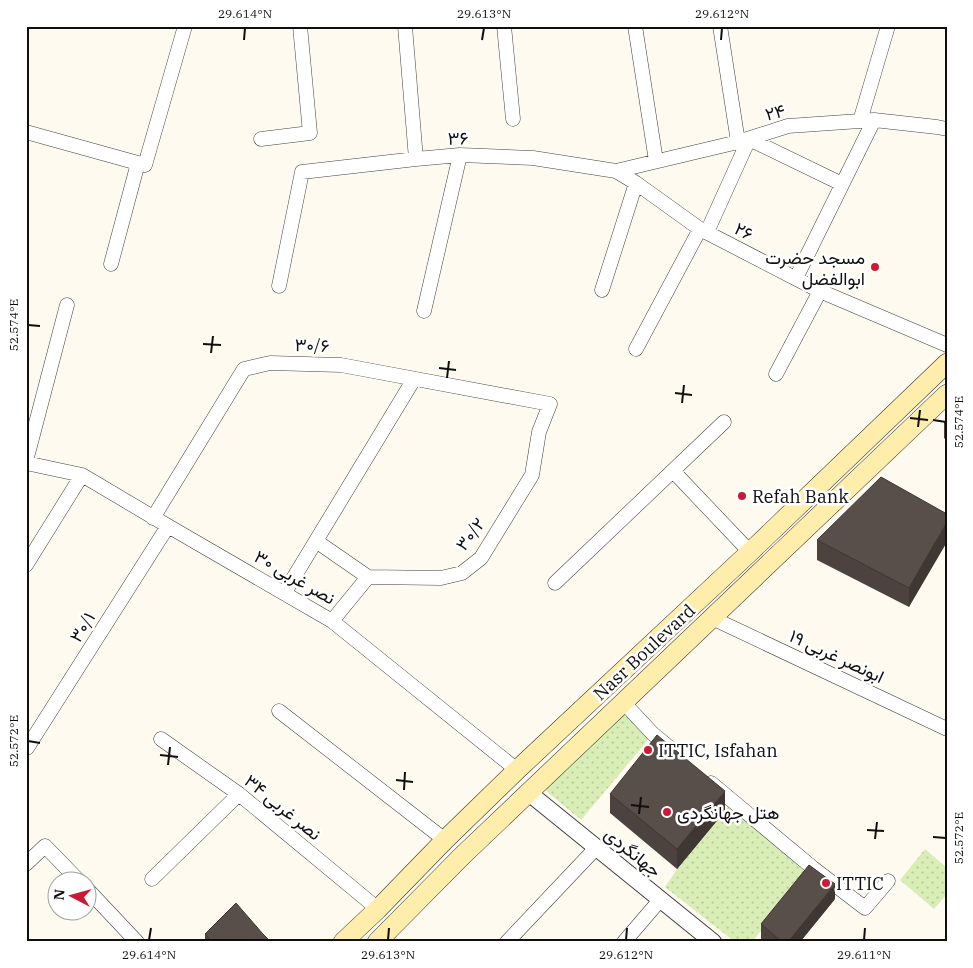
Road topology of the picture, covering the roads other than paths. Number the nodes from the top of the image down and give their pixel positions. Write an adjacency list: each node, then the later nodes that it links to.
1 (185, 26): 17 (street)
2 (300, 26): 12 (street)
3 (404, 26): 15 (street)
4 (504, 26): 8 (street)
5 (636, 26): 16 (street)
6 (720, 26): 13 (street)
7 (888, 26): 9 (street)
8 (513, 119)
9 (867, 120): 10 (street, ۲۴); 13 (street, ۲۴); 20 (street)
10 (947, 129)
11 (26, 132): 17 (street)
12 (261, 139)
13 (743, 140): 16 (street, ۲۴); 20 (street); 21 (street)
14 (460, 155): 15 (street, ۳۶); 18 (street, ۳۶); 28 (street)
15 (416, 158): 24 (street, ۳۶)
16 (656, 161): 18 (street, ۲۴)
17 (141, 164): 22 (street)
18 (616, 171): 19 (street, ۲۶)
19 (636, 182): 21 (street, ۲۶); 25 (street)
20 (842, 184): 23 (street)
21 (703, 230): 23 (street, ۲۶); 30 (street)
22 (111, 264)
23 (796, 278): 26 (street, ۲۶)
24 (279, 286)
25 (602, 290)
26 (820, 291): 29 (street, ۲۶); 32 (street)
27 (67, 305): 37 (street)
28 (424, 311)
29 (947, 345)
30 (636, 349)
31 (947, 363): 43 (main road, Nasr Boulevard)
32 (776, 374)
33 (414, 379): 35 (street, ۳۰/۶); 40 (street, ۳۰/۶); 42 (street)
34 (947, 394): 48 (main road, Nasr Boulevard)
35 (550, 404): 45 (street, ۳۰/۲)
36 (724, 422): 38 (street)
37 (26, 462): 39 (street, نصر غربی ۳۰)
38 (673, 471): 43 (street); 46 (street)
39 (82, 475): 40 (street, نصر غربی ۳۰); 44 (street)
40 (153, 518): 41 (street, نصر غربی ۳۰)
41 (168, 526): 47 (street, نصر غربی ۳۰); 54 (street, ۳۰/۱)
42 (316, 541): 45 (street); 47 (street)
43 (750, 552): 56 (main road, Nasr Boulevard)
44 (26, 565)
45 (368, 577): 49 (street)
46 (555, 583)
47 (285, 592): 49 (street, نصر غربی ۳۰)
48 (712, 618): 50 (main road, Nasr Boulevard); 52 (street, ابونصر غربی ۱۹)
49 (332, 621): 56 (street, نصر غربی ۳۰)
50 (624, 703): 55 (street); 58 (main road, Nasr Boulevard)
51 (279, 711): 60 (street)
52 (947, 729)
53 (161, 739): 59 (street, نصر غربی ۳۴)
54 (28, 748)
55 (682, 758)
56 (517, 770): 60 (main road, Nasr Boulevard)
57 (704, 776): 65 (street)
58 (529, 793): 61 (street, جهانگردی); 71 (main road, Nasr Boulevard)
59 (239, 794): 64 (street); 68 (street, نصر غربی ۳۴)
60 (445, 840): 68 (main road, Nasr Boulevard)
61 (596, 848): 66 (street, جهانگردی); 72 (street)
62 (26, 864): 63 (street)
63 (68, 870)
64 (152, 879)
65 (888, 882)
66 (660, 900): 73 (street); 74 (street, جهانگردی)
67 (98, 901): 69 (street)
68 (378, 909): 70 (main road, Nasr Boulevard)
69 (137, 942)
70 (343, 942)
71 (377, 942)
72 (507, 942)
73 (624, 942)
74 (713, 942)

